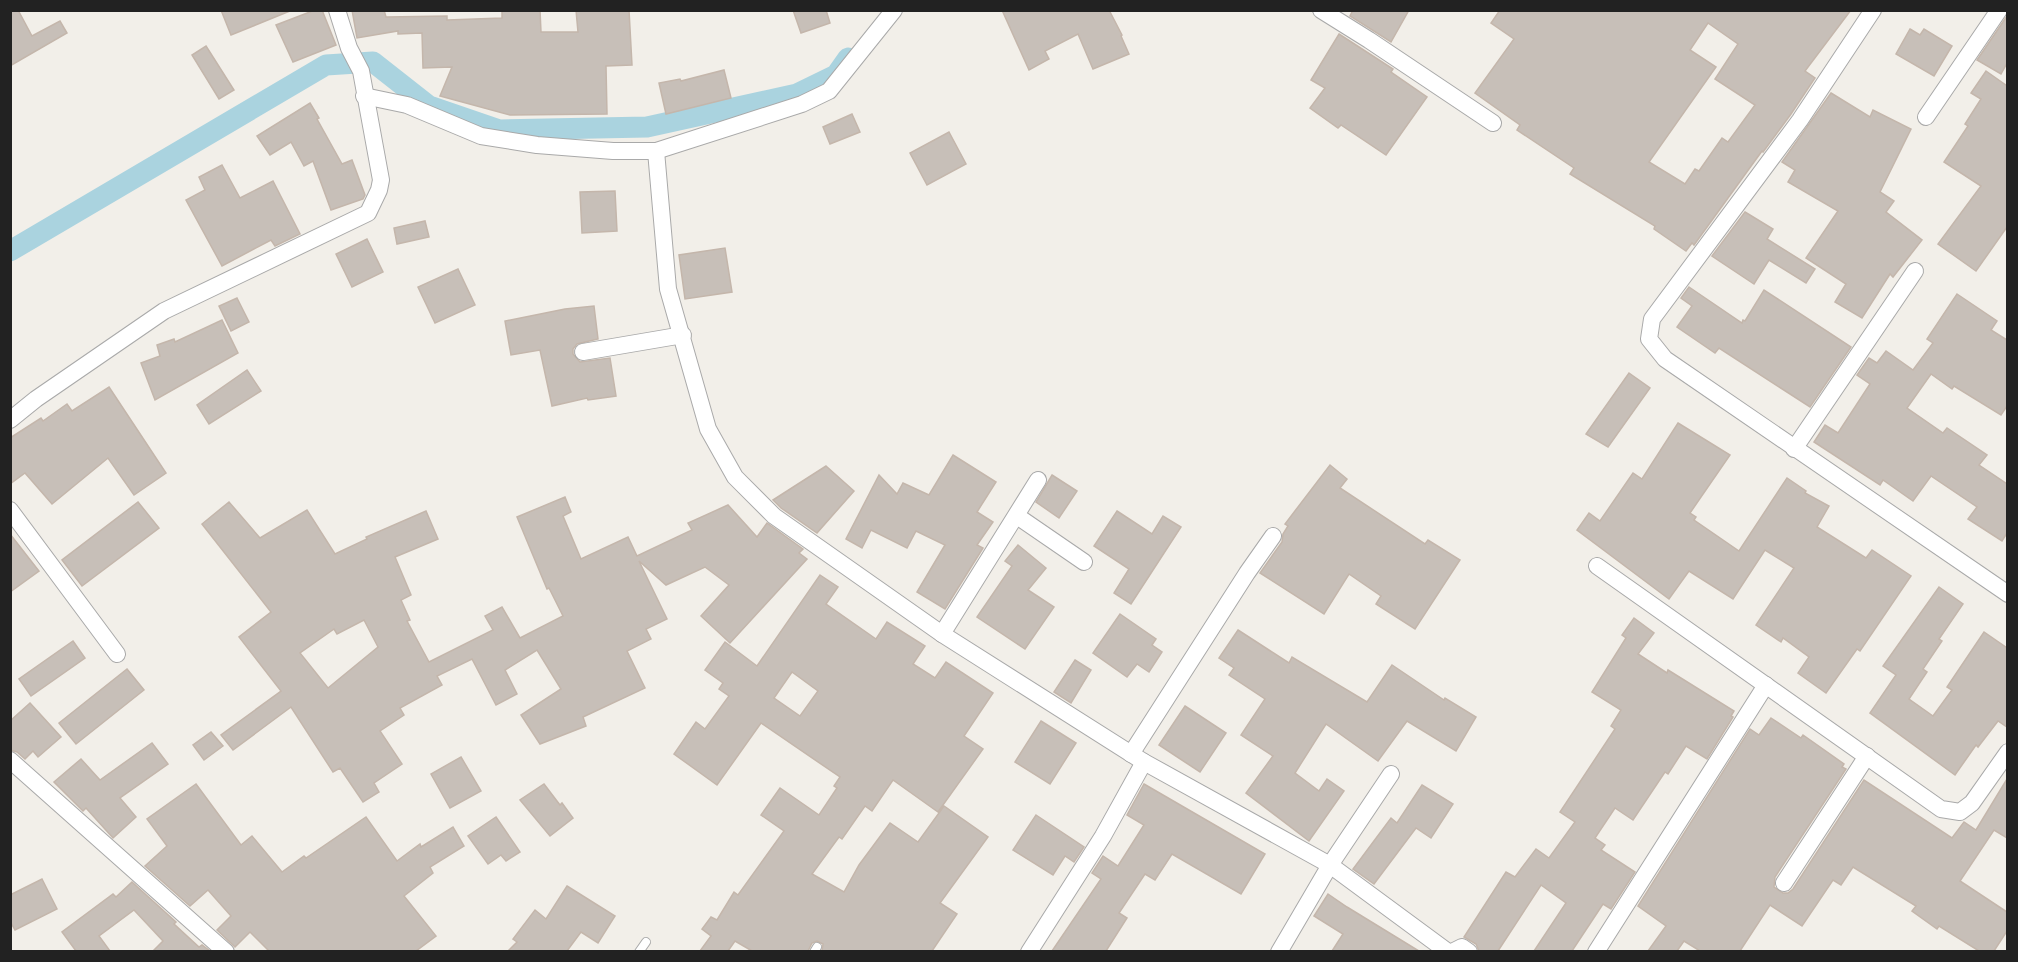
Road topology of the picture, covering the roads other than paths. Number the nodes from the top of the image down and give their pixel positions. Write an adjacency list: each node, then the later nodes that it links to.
1 (337, 10): 6 (street)
2 (894, 10): 9 (street)
3 (1321, 10): 8 (street)
4 (1873, 10): 14 (street)
5 (1999, 10): 7 (street)
6 (364, 96): 9 (street); 13 (street)
7 (1926, 117)
8 (1492, 123)
9 (656, 151): 11 (street)
10 (1915, 271): 14 (street)
11 (683, 335): 12 (street); 22 (street)
12 (583, 352)
13 (10, 420)
14 (1794, 449): 21 (street)
15 (1038, 480): 17 (street)
16 (10, 510): 23 (street)
17 (1017, 516): 19 (street); 22 (street)
18 (1273, 536): 27 (street)
19 (1084, 562)
20 (1597, 566): 24 (street)
21 (2007, 594)
22 (942, 634): 27 (street)
23 (117, 654)
24 (1766, 685): 26 (street); 39 (street)
25 (2007, 752): 26 (street)
26 (1867, 756): 31 (street)
27 (1138, 758): 30 (street); 35 (street)
28 (10, 760): 33 (street)
29 (1391, 774): 30 (street)
30 (1330, 865): 36 (street); 37 (street)
31 (1784, 883)
32 (646, 942): 34 (lane)
33 (226, 951)
34 (639, 951)
35 (1029, 951)
36 (1279, 951)
37 (1450, 951): 38 (street)
38 (1469, 951)
39 (1596, 951)

